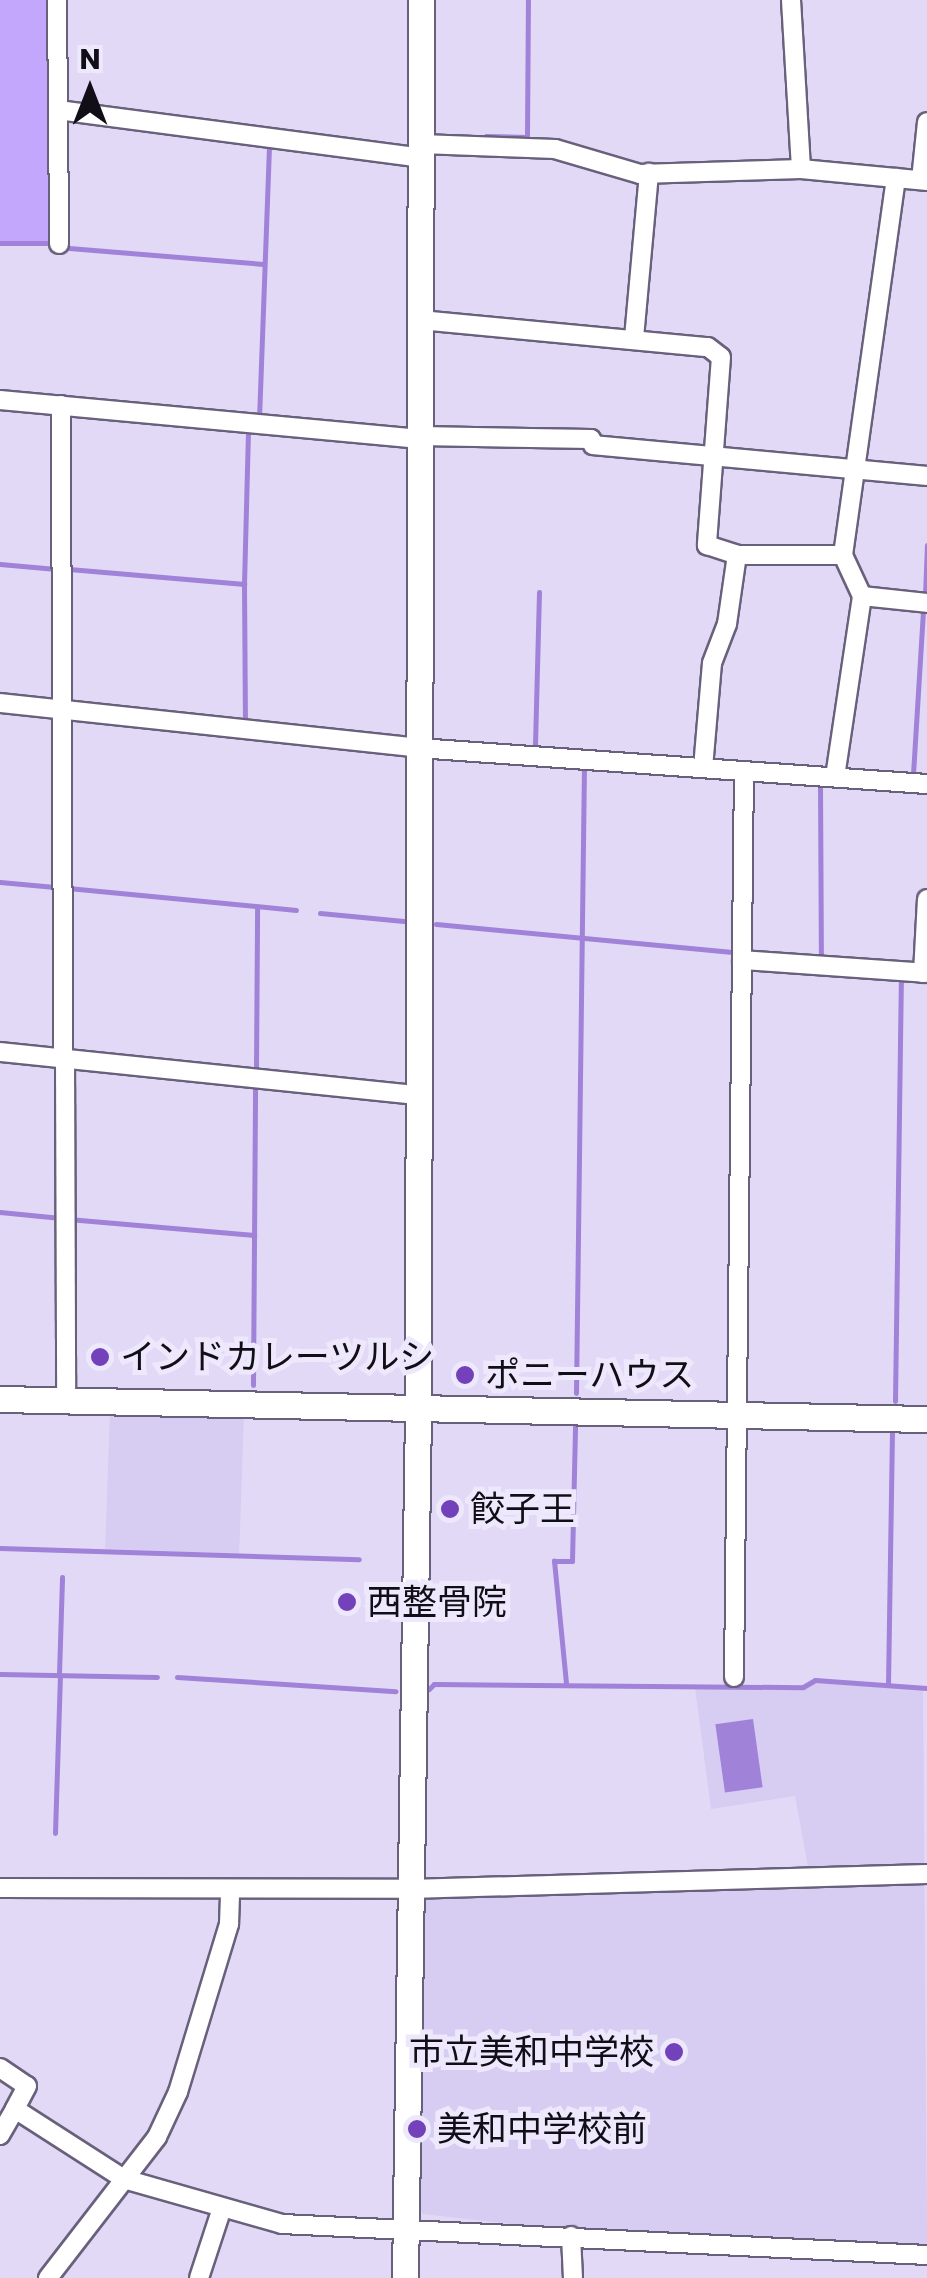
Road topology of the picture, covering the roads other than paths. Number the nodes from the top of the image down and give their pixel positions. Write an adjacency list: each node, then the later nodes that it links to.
1 (57, 0): 4 (street)
2 (422, 0): 6 (street)
3 (791, 0): 7 (street)
4 (58, 110): 6 (street); 11 (street)
5 (927, 122): 10 (street)
6 (421, 151): 8 (street); 12 (street)
7 (801, 169): 8 (street); 9 (street)
8 (649, 174): 13 (street)
9 (896, 178): 10 (street); 18 (street)
10 (924, 181)
11 (59, 244)
12 (420, 320): 13 (street); 16 (street)
13 (634, 338): 17 (street)
14 (0, 400): 15 (street)
15 (61, 405): 16 (street); 25 (street)
16 (420, 438): 17 (street); 26 (street)
17 (713, 455): 18 (street); 20 (street)
18 (853, 468): 19 (street); 21 (street)
19 (927, 476)
20 (736, 555): 21 (street); 27 (street)
21 (844, 555): 22 (street)
22 (862, 596): 23 (street); 29 (street)
23 (927, 602)
24 (0, 703): 25 (street)
25 (63, 709): 26 (street); 35 (street)
26 (418, 748): 27 (street); 36 (street)
27 (704, 768): 28 (street)
28 (744, 771): 29 (street); 32 (street)
29 (835, 777): 30 (street)
30 (927, 784)
31 (927, 898): 33 (street)
32 (742, 960): 33 (street); 40 (street)
33 (925, 973)
34 (0, 1052): 35 (street)
35 (64, 1058): 36 (street); 38 (street)
36 (418, 1095): 39 (street)
37 (0, 1399): 38 (street)
38 (66, 1400): 39 (street)
39 (418, 1408): 40 (street); 45 (street)
40 (735, 1413): 41 (street); 42 (street)
41 (927, 1419)
42 (734, 1677)
43 (927, 1874): 45 (street)
44 (0, 1888): 46 (street)
45 (410, 1889): 46 (street); 52 (street)
46 (230, 1890): 50 (street)
47 (0, 2068): 48 (street)
48 (15, 2108): 49 (street); 50 (street)
49 (0, 2135)
50 (124, 2178): 51 (street); 55 (street)
51 (221, 2212): 52 (street); 56 (street)
52 (405, 2230): 53 (street); 57 (street)
53 (570, 2236): 54 (street); 58 (street)
54 (927, 2255)
55 (48, 2278)
56 (199, 2278)
57 (405, 2278)
58 (573, 2278)

